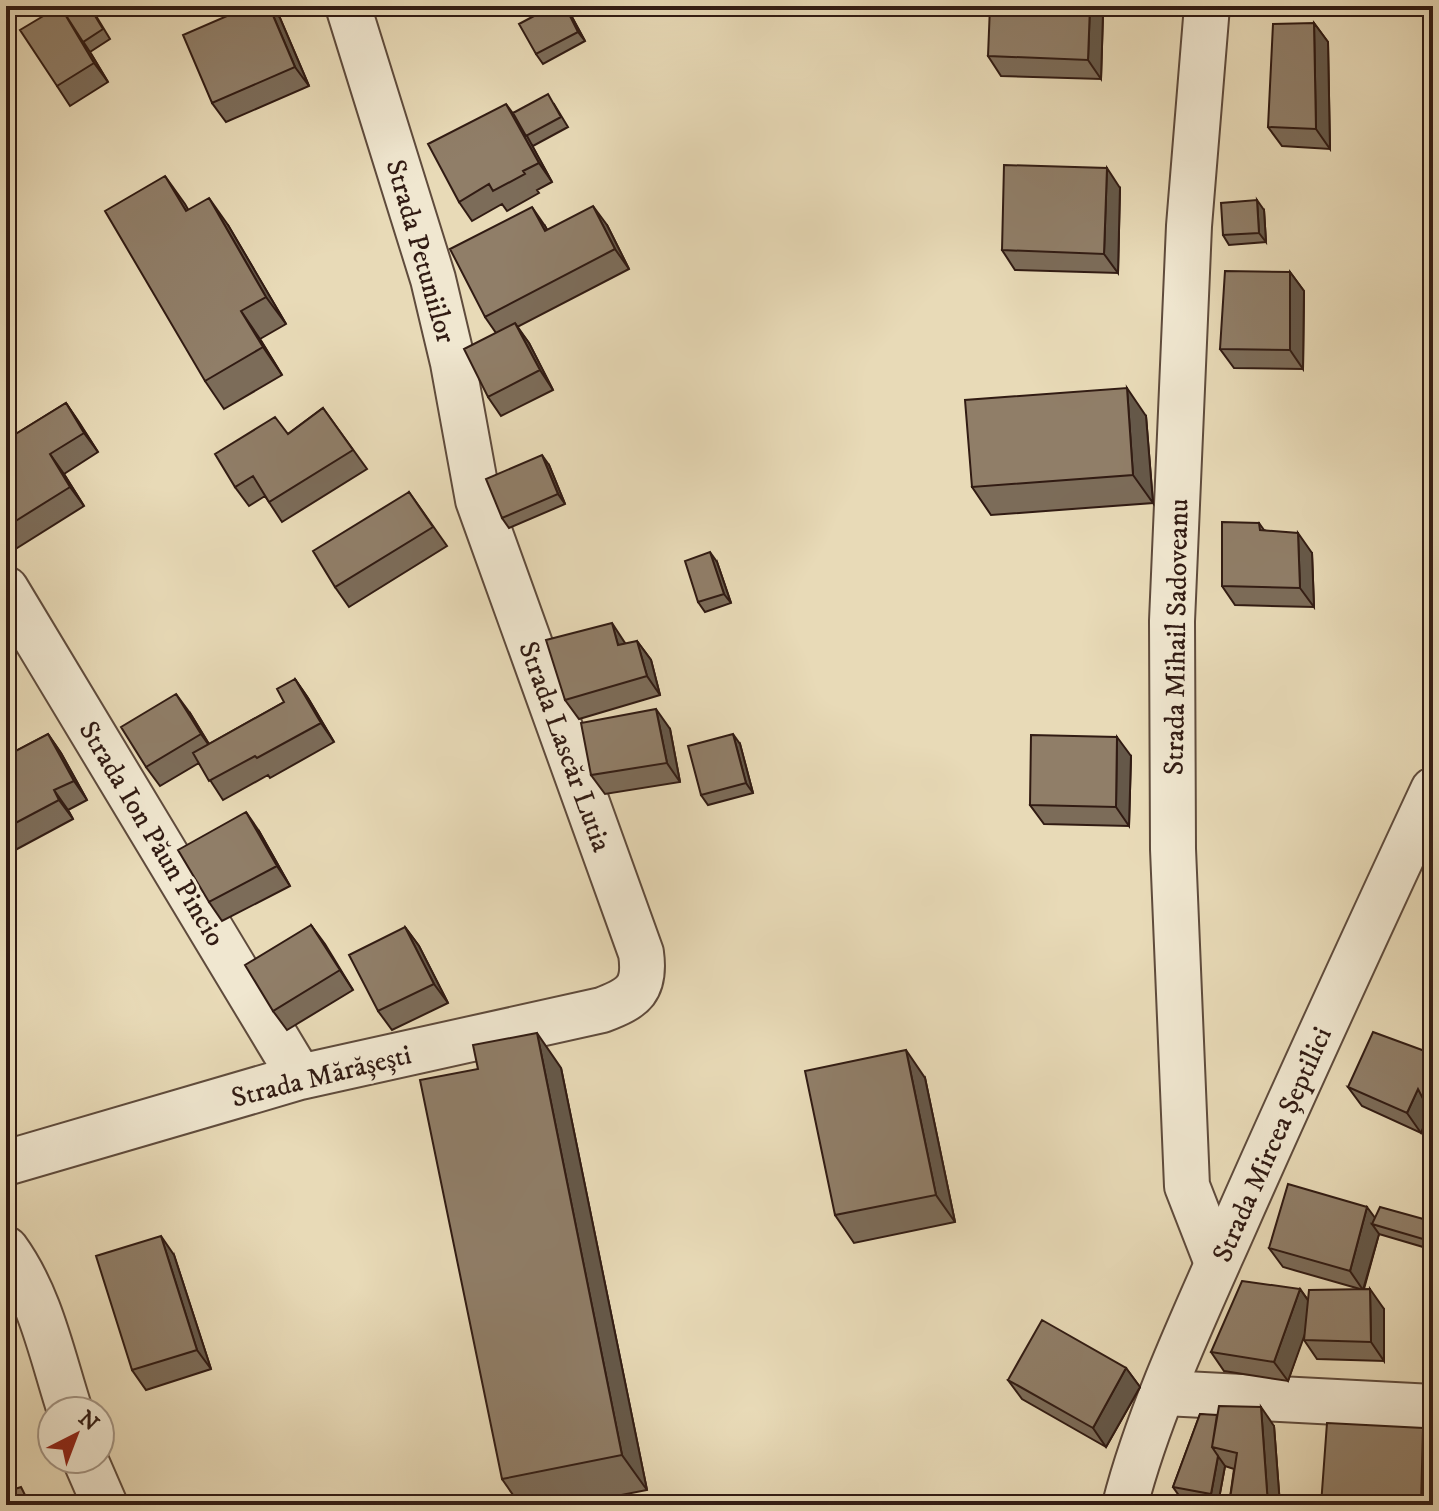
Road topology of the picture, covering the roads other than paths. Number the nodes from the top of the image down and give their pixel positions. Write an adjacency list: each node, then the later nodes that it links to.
1 (348, 6): 3 (street, Strada Petuniilor)
2 (1207, 6): 10 (street, Strada Mihail Sadoveanu)
3 (478, 500): 6 (street, Strada Lascăr Lutia)
4 (6, 589): 7 (street, Strada Ion Păun Pincio)
5 (1433, 790): 10 (street, Strada Mircea Șeptilici)
6 (635, 993): 7 (street, Strada Mărășești)
7 (300, 1077): 8 (street, Strada Mărășești)
8 (6, 1163)
9 (6, 1249): 12 (street)
10 (1217, 1263): 11 (street, Strada Mircea Șeptilici)
11 (1165, 1393): 13 (street); 16 (street, Strada Mircea Șeptilici)
12 (65, 1395)
13 (1433, 1407)
14 (92, 1475): 15 (street)
15 (105, 1505)
16 (1125, 1505)

